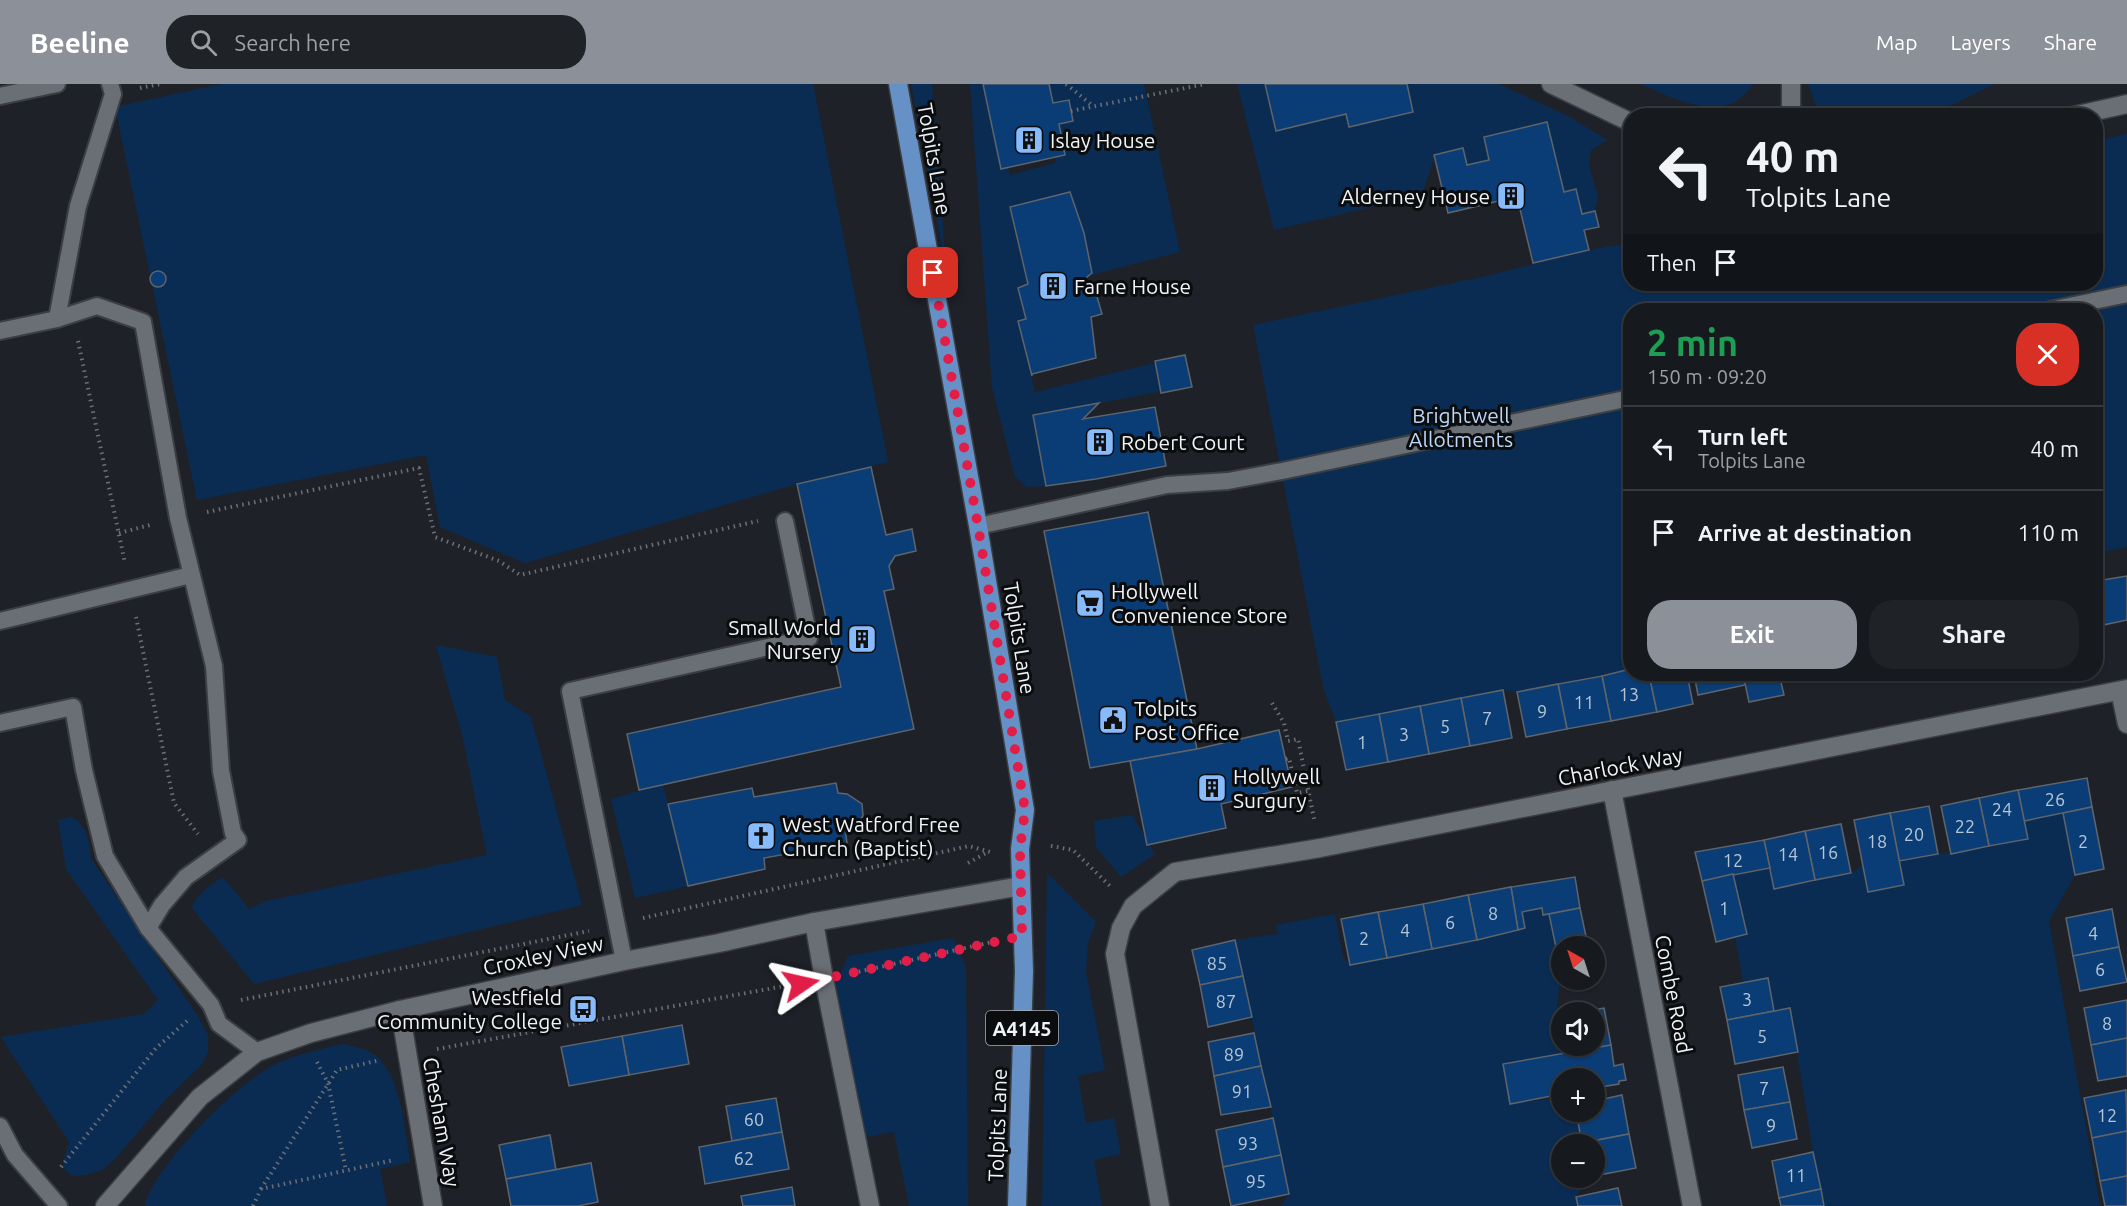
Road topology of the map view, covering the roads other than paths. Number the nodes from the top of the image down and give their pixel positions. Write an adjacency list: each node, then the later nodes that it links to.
1 (57, 84): 6 (lane)
2 (110, 84): 13 (lane)
3 (898, 84): 16 (main road, Tolpits Lane / A4145)
4 (1551, 84): 10 (street)
5 (1791, 84): 8 (street)
6 (0, 96)
7 (2127, 104): 9 (street)
8 (1791, 108)
9 (2103, 109)
10 (1623, 119)
11 (2127, 294): 12 (lane)
12 (2083, 303)
13 (65, 316): 14 (lane); 18 (lane)
14 (0, 331)
15 (1623, 399): 16 (lane)
16 (978, 526): 24 (main road, Tolpits Lane / A4145)
17 (787, 527): 27 (lane)
18 (192, 575): 19 (lane); 26 (lane)
19 (0, 621)
20 (2124, 690): 22 (street); 23 (street, Charlock Way)
21 (0, 723): 26 (lane)
22 (2127, 724)
23 (1612, 790): 36 (street, Charlock Way); 37 (street, Combe Road)
24 (1021, 886): 25 (street, Croxley View); 35 (main road, Tolpits Lane / A4145)
25 (814, 922): 27 (street, Croxley View); 34 (street)
26 (148, 928): 29 (lane)
27 (624, 961): 28 (street, Croxley View)
28 (400, 1010): 29 (street, Croxley View); 33 (street, Chesham Way)
29 (257, 1052): 32 (street, Croxley View)
30 (0, 1125): 31 (lane)
31 (59, 1206)
32 (105, 1206)
33 (434, 1206)
34 (870, 1206)
35 (1017, 1206)
36 (1160, 1206)
37 (1692, 1206)

